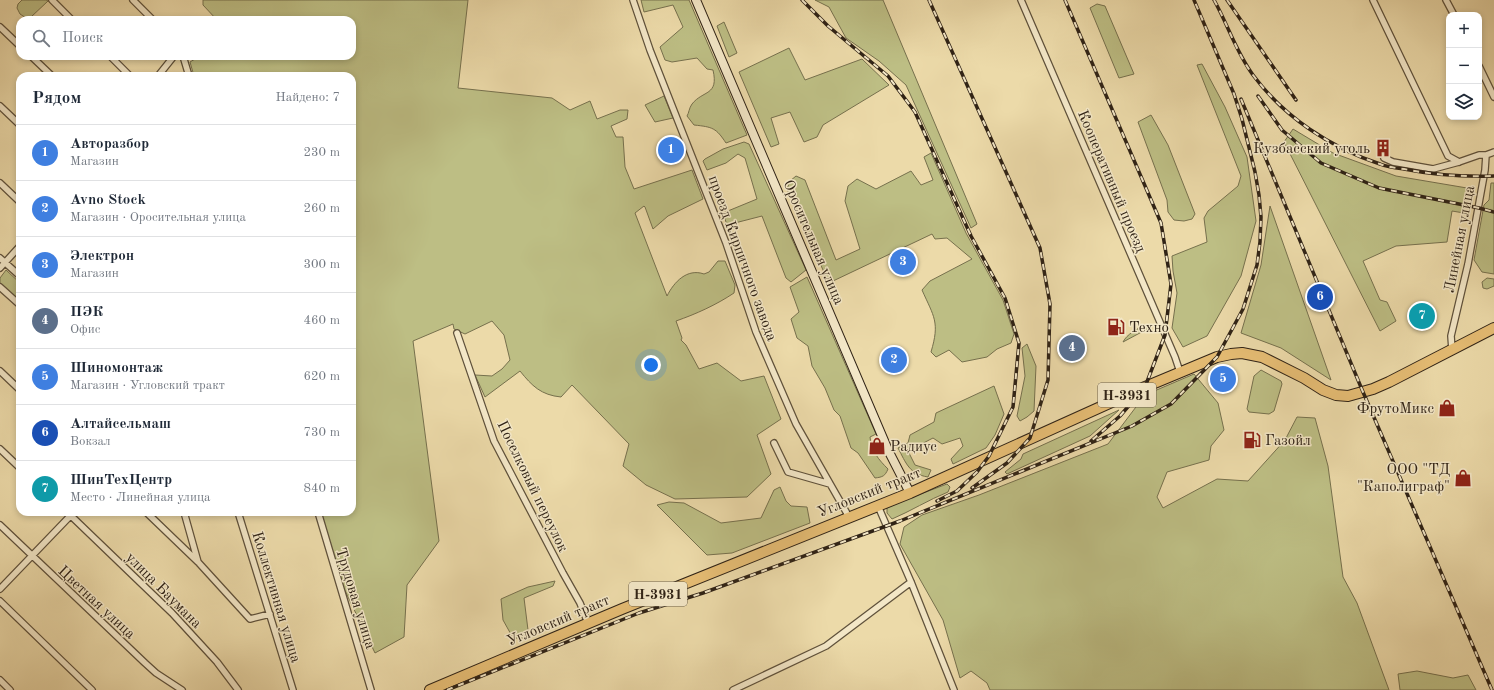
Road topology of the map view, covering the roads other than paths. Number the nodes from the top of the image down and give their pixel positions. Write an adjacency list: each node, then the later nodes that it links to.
1 (52, 0): 9 (street)
2 (133, 0): 10 (street)
3 (633, 0): 47 (street, проезд Кирпичного завода)
4 (696, 0): 48 (main road, Оросительная улица)
5 (1022, 0): 42 (street, Кооперативный проезд)
6 (1373, 0): 28 (street, Линейная улица)
7 (1446, 0): 8 (street)
8 (1452, 12)
9 (68, 16)
10 (149, 16)
11 (0, 27): 12 (street)
12 (16, 42)
13 (35, 60): 17 (street)
14 (114, 60): 18 (street)
15 (171, 60): 19 (street)
16 (184, 60): 20 (street)
17 (48, 72)
18 (126, 72)
19 (161, 72)
20 (188, 72)
21 (1482, 72): 22 (street)
22 (1494, 97)
23 (0, 106): 24 (street)
24 (16, 121)
25 (1494, 152): 26 (street)
26 (1486, 155): 28 (street); 40 (street, Линейная улица)
27 (1384, 158): 28 (street)
28 (1459, 162)
29 (0, 183): 30 (street)
30 (16, 198)
31 (16, 251): 33 (street)
32 (0, 258): 33 (street)
33 (5, 263): 34 (street); 35 (street)
34 (0, 268)
35 (16, 273)
36 (0, 286): 37 (street)
37 (16, 301)
38 (1494, 328): 40 (highway, Н-3931)
39 (458, 333): 64 (street, Поселковый переулок)
40 (1452, 351): 42 (highway, Угловский тракт / Н-3931)
41 (0, 371): 43 (street)
42 (1180, 372): 48 (highway, Угловский тракт / Н-3931)
43 (16, 386)
44 (774, 443): 47 (street)
45 (0, 449): 46 (street)
46 (16, 464)
47 (830, 484): 56 (street, проезд Кирпичного завода)
48 (910, 493): 49 (highway, Угловский тракт / Н-3931)
49 (887, 502): 56 (highway, Угловский тракт / Н-3931); 60 (street)
50 (67, 516): 58 (street)
51 (73, 516): 69 (street, улица Баумана)
52 (150, 516): 59 (street)
53 (185, 516): 59 (street)
54 (239, 516): 63 (street, Коллективная улица)
55 (319, 516): 71 (street, Трудовая улица)
56 (849, 517): 64 (highway, Угловский тракт / Н-3931)
57 (0, 525): 58 (street, Цветная улица)
58 (32, 556): 61 (street); 68 (street, Цветная улица)
59 (198, 562): 63 (street)
60 (911, 582): 73 (street); 74 (street)
61 (0, 589)
62 (0, 601): 67 (street)
63 (270, 614): 70 (street, Коллективная улица)
64 (588, 623): 72 (highway, Угловский тракт / Н-3931)
65 (0, 680): 66 (street)
66 (10, 690)
67 (92, 690)
68 (182, 690)
69 (238, 690)
70 (293, 690)
71 (371, 690)
72 (430, 690)
73 (733, 690)
74 (954, 690)

